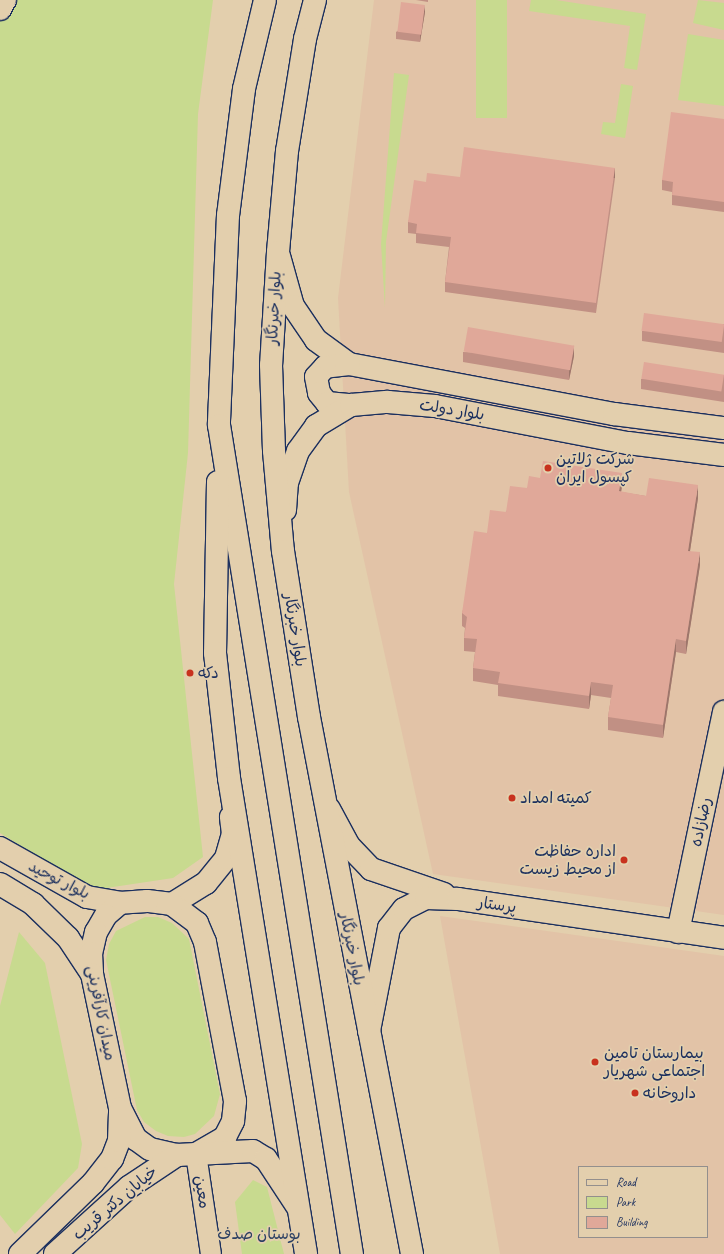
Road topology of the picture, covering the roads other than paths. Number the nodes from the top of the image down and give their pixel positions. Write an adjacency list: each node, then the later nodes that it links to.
1 (6, 0): 6 (main road)
2 (250, 0): 8 (main road)
3 (265, 0): 8 (main road)
4 (314, 0): 7 (main road, بلوار خبرنگار)
5 (322, 0): 7 (main road)
6 (0, 9)
7 (305, 39): 9 (main road, بلوار خبرنگار)
8 (244, 89): 12 (main road)
9 (278, 252): 10 (main road, بلوار دولت); 15 (main road, بلوار خبرنگار)
10 (349, 364): 11 (main road); 13 (main road, بلوار دولت)
11 (352, 405): 14 (main road, بلوار دولت); 15 (main road, بلوار دولت)
12 (219, 425): 17 (main road); 35 (main road)
13 (724, 428)
14 (724, 455)
15 (283, 551): 18 (main road, بلوار خبرنگار)
16 (724, 712): 24 (main road, رضازاده)
17 (229, 778): 23 (main road); 30 (main road)
18 (323, 799): 21 (main road); 27 (main road, بلوار خبرنگار)
19 (0, 848): 22 (main road, بلوار توحید)
20 (0, 884): 26 (main road, بلوار توحید)
21 (458, 899): 24 (main road, پرستار); 27 (main road, پرستار)
22 (120, 903): 23 (main road); 26 (main road, میدان کارآفرینی)
23 (172, 904): 29 (main road)
24 (678, 932): 25 (main road, پرستار)
25 (724, 938)
26 (92, 974): 28 (main road, میدان کارآفرینی)
27 (368, 1035): 36 (main road, بلوار خبرنگار)
28 (120, 1108): 29 (main road, میدان کارآفرینی); 31 (main road, خیابان دکتر قریب)
29 (186, 1154): 30 (main road); 32 (main road, خیابان دکتر قریب); 33 (street, معین)
30 (297, 1206): 34 (main road)
31 (20, 1254)
32 (55, 1254)
33 (212, 1254)
34 (306, 1254)
35 (352, 1254)
36 (412, 1254)

